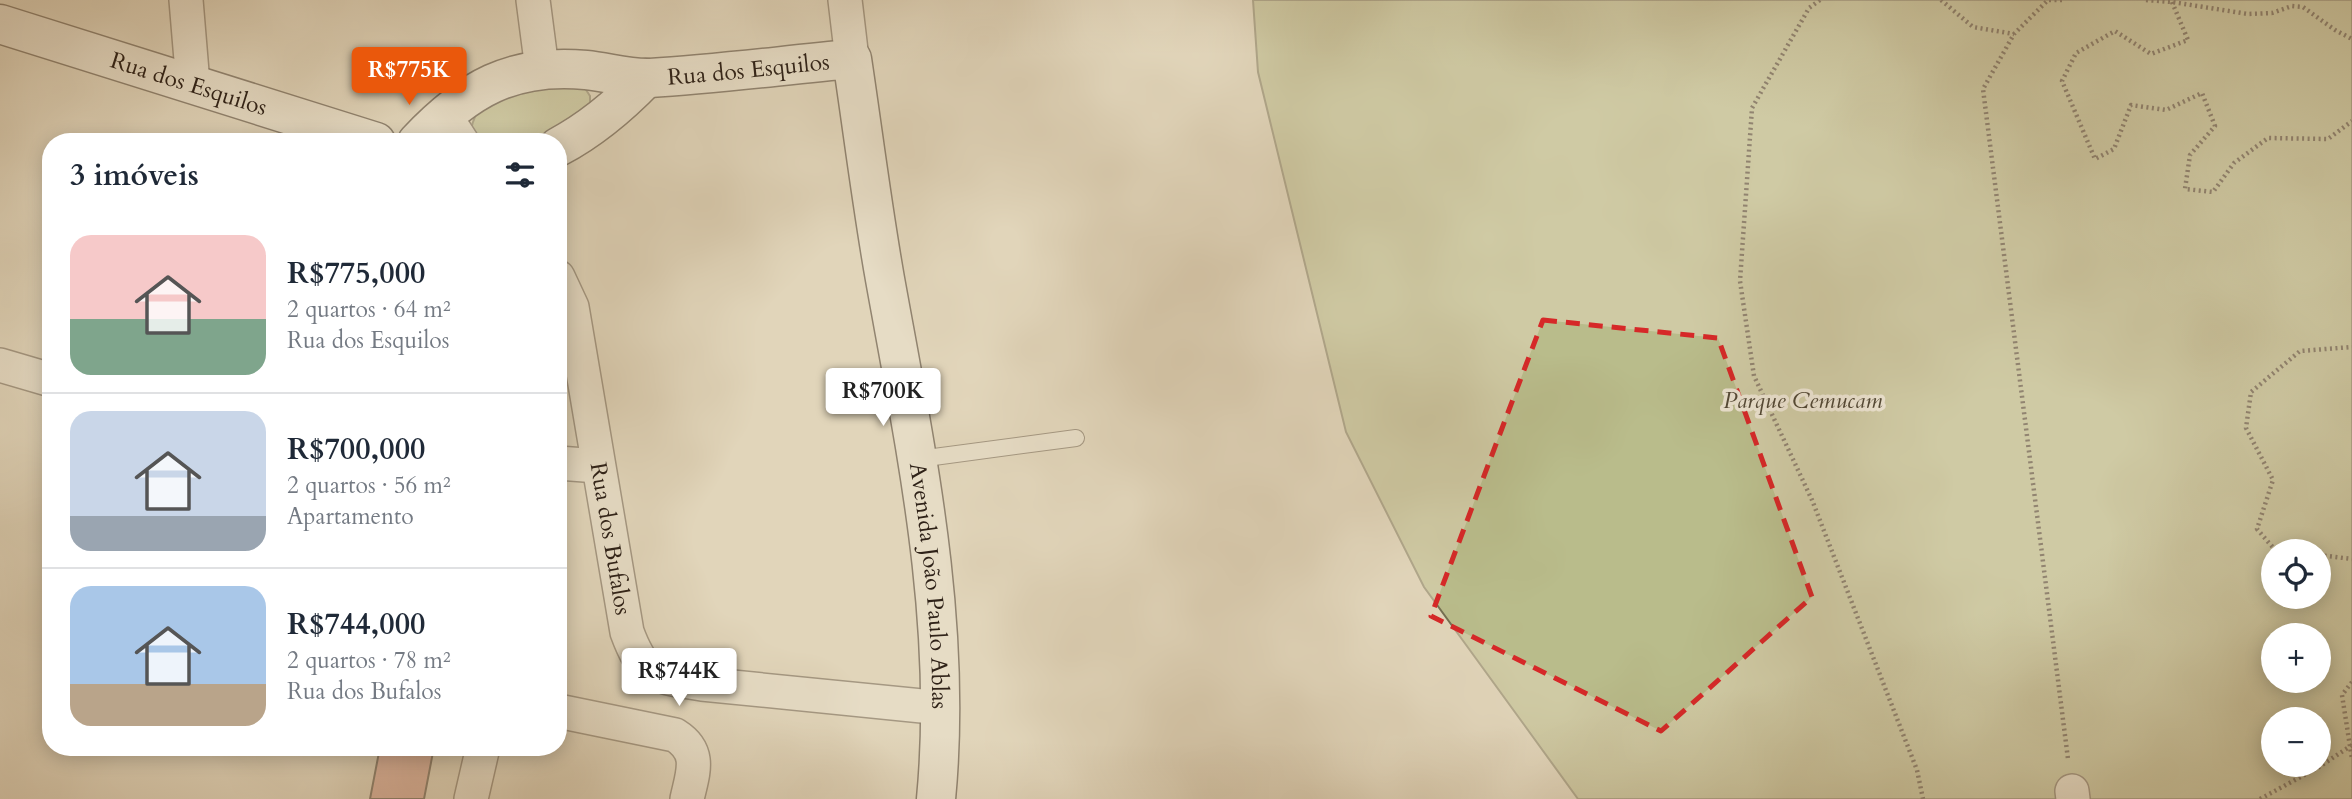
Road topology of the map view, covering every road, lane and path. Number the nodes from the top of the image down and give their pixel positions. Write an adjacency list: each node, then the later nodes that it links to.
1 (186, 0): 15 (street)
2 (533, 0): 13 (street)
3 (845, 0): 12 (street, Avenida João Paulo Ablas)
4 (1820, 0): 41 (path)
5 (1941, 0): 10 (path)
6 (2062, 0): 10 (path)
7 (2146, 0): 8 (path)
8 (2172, 2): 11 (path); 16 (path)
9 (0, 24): 15 (street, Rua dos Esquilos)
10 (2014, 34): 37 (path)
11 (2352, 39)
12 (852, 59): 14 (street, Rua dos Esquilos); 25 (street, Avenida João Paulo Ablas)
13 (542, 69): 14 (street, Rua dos Esquilos); 17 (street, Rua dos Esquilos)
14 (646, 78): 19 (street, Rua dos Esquilos)
15 (193, 84): 18 (street, Rua dos Esquilos)
16 (2352, 121)
17 (453, 128)
18 (348, 133)
19 (567, 143)
20 (567, 296): 27 (street, Rua dos Bufalos)
21 (2352, 347): 28 (path)
22 (0, 365): 23 (street)
23 (42, 377)
24 (1076, 438): 25 (lane)
25 (919, 459): 32 (street, Avenida João Paulo Ablas)
26 (567, 464): 27 (street)
27 (598, 466): 32 (street, Rua dos Bufalos)
28 (2266, 539)
29 (2331, 556): 30 (path)
30 (2352, 559)
31 (2352, 682): 36 (path)
32 (942, 708): 40 (street, Avenida João Paulo Ablas)
33 (567, 713): 39 (street)
34 (2352, 745): 42 (path)
35 (481, 756): 38 (street)
36 (2352, 759)
37 (2073, 795)
38 (471, 799)
39 (687, 799)
40 (936, 799)
41 (1923, 799)
42 (2260, 799)

